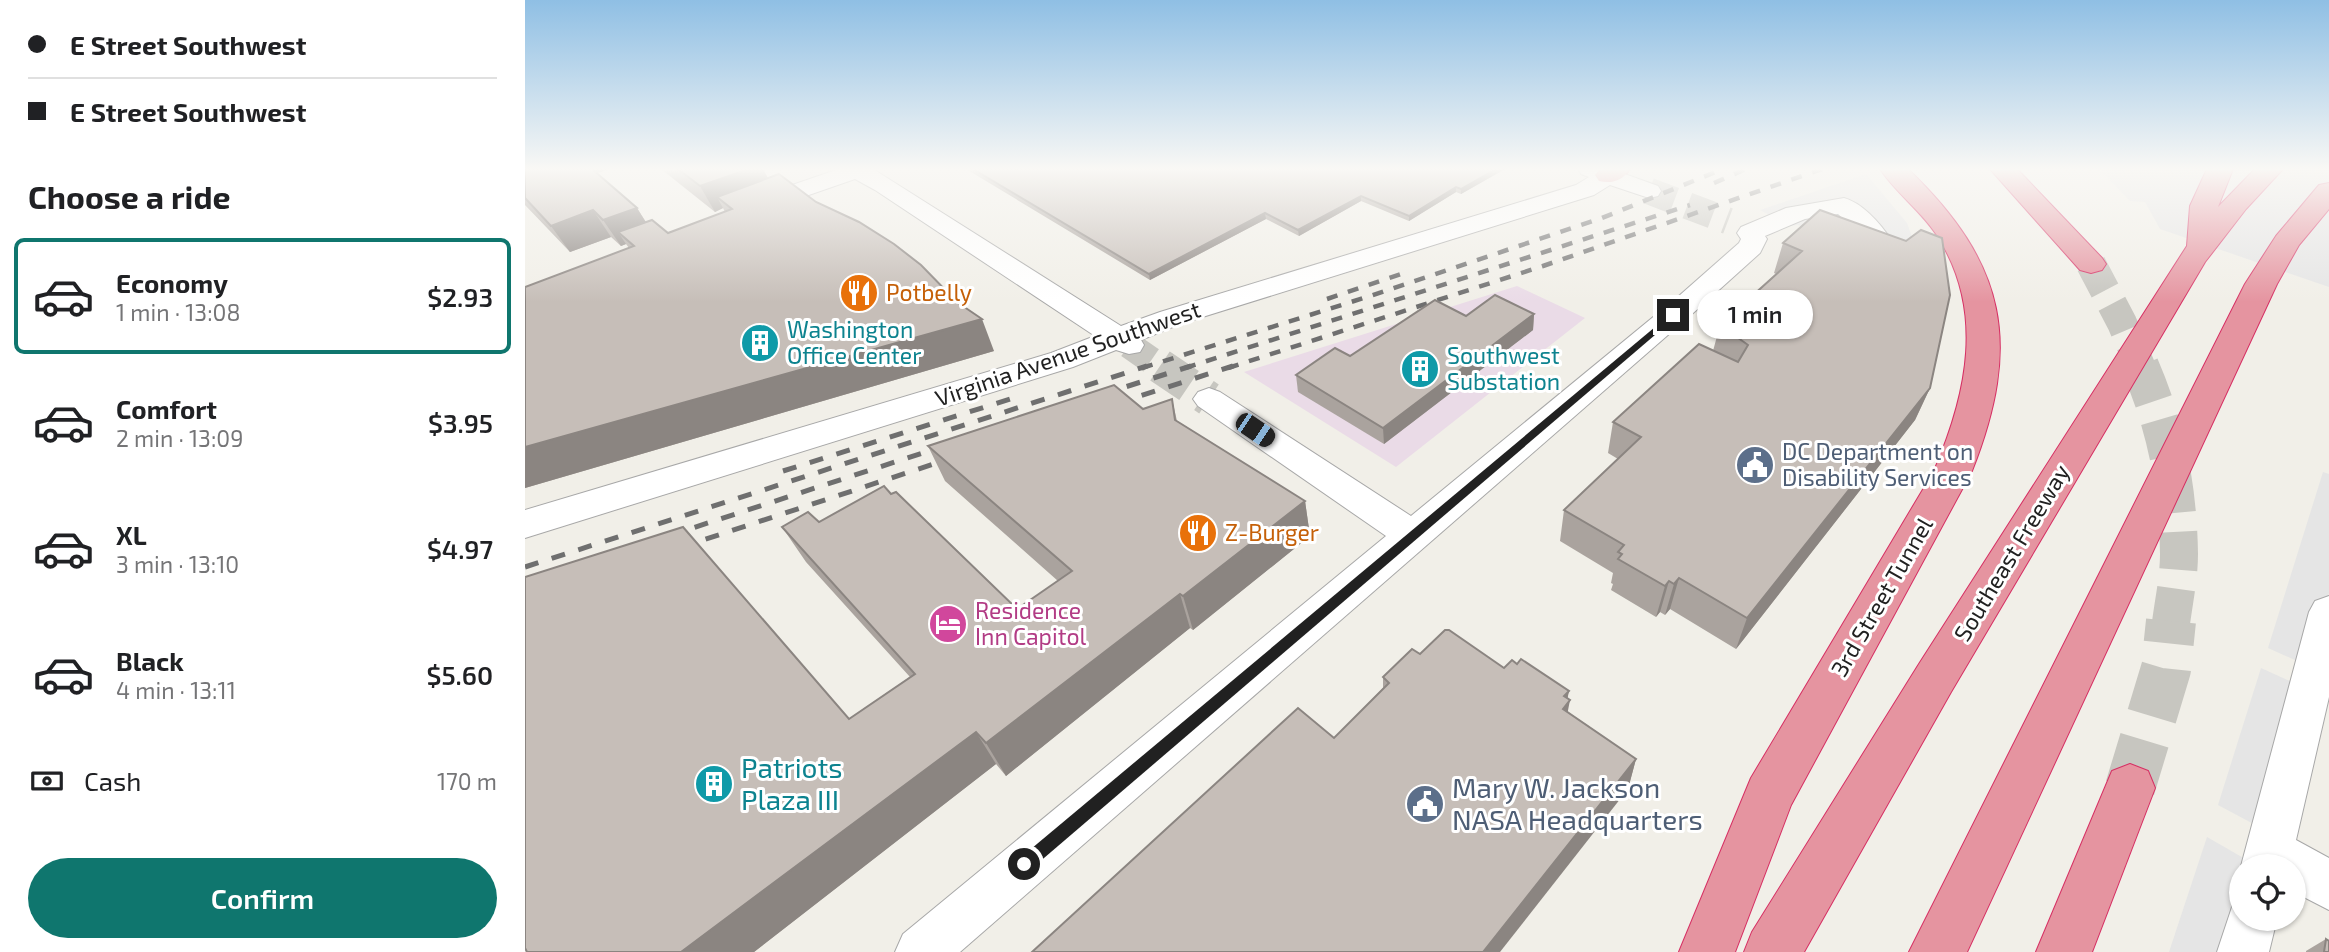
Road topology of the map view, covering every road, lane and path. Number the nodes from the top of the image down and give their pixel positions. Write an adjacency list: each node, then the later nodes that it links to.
1 (736, 213): 11 (street)
2 (928, 213): 17 (street)
3 (1509, 213): 17 (street, Virginia Avenue Southwest)
4 (1798, 213): 20 (street)
5 (1853, 213): 13 (street)
6 (1934, 213): 28 (highway, 3rd Street Tunnel)
7 (2044, 213): 15 (highway)
8 (2203, 213): 14 (highway)
9 (2227, 213): 14 (highway, Southeast Freeway)
10 (2309, 213): 16 (highway)
11 (729, 216)
12 (2329, 226): 16 (highway)
13 (1882, 245)
14 (2201, 245): 29 (highway, Southeast Freeway)
15 (2091, 264)
16 (2269, 269): 30 (highway)
17 (1123, 341): 19 (street, Virginia Avenue Southwest)
18 (1209, 399): 20 (street)
19 (525, 524)
20 (1412, 535): 27 (street)
21 (2329, 612): 23 (street)
22 (2130, 788): 31 (highway)
23 (2268, 854)
24 (2306, 875): 25 (street)
25 (2329, 885)
26 (2249, 931): 32 (street)
27 (921, 952)
28 (1707, 952)
29 (1772, 952)
30 (1937, 952)
31 (2064, 952)
32 (2243, 952)

